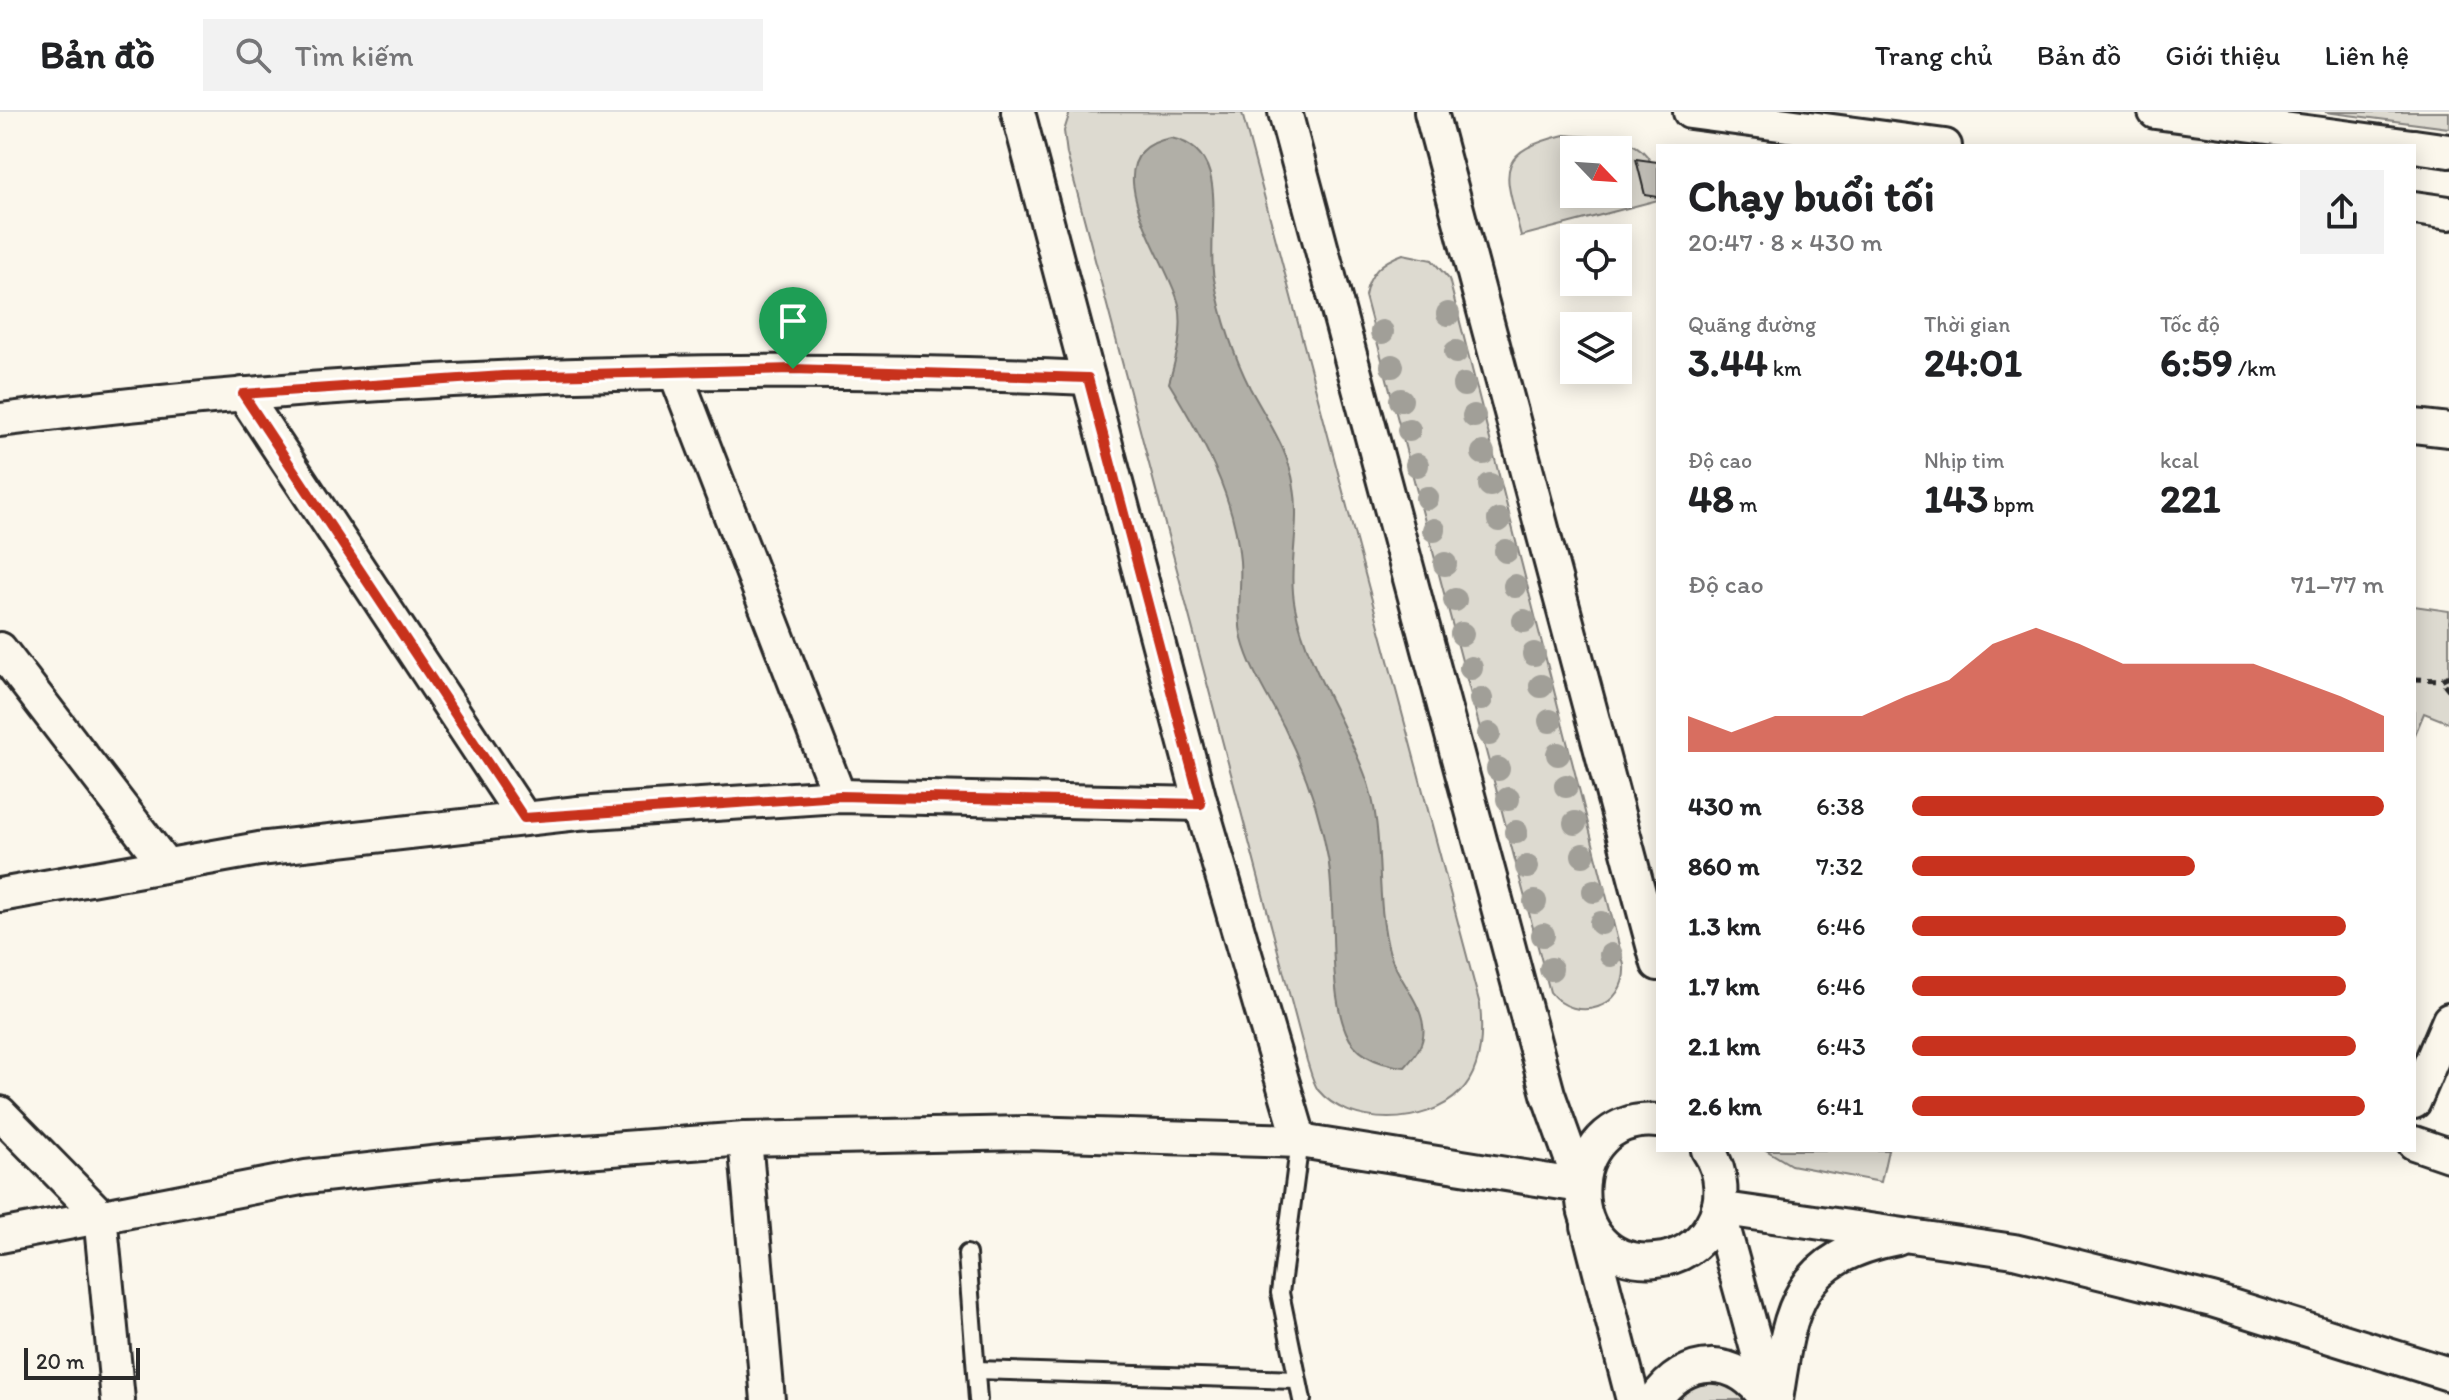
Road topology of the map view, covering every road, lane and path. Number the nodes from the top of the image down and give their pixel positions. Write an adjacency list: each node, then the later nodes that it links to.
1 (1018, 112): 13 (street)
2 (1285, 112): 38 (street)
3 (1431, 112): 28 (street)
4 (2155, 112): 7 (street)
5 (1713, 122): 6 (street)
6 (1926, 144)
7 (2398, 144)
8 (2416, 146): 9 (street)
9 (2449, 151)
10 (2416, 208): 11 (street)
11 (2449, 213)
12 (675, 372): 13 (street); 14 (street); 23 (street)
13 (1088, 378): 24 (street)
14 (243, 394): 15 (street); 25 (street)
15 (0, 420)
16 (2416, 426): 17 (street)
17 (2449, 430)
18 (0, 649): 26 (street)
19 (2449, 676): 21 (path)
20 (2416, 679): 21 (path)
21 (2441, 680): 22 (path)
22 (2449, 690)
23 (839, 796): 24 (street); 25 (street)
24 (1201, 804): 34 (street)
25 (524, 818): 26 (street)
26 (165, 864): 27 (street)
27 (0, 895)
28 (1656, 956)
29 (2449, 1020): 30 (street)
30 (2416, 1097)
31 (0, 1113): 40 (street)
32 (1656, 1121): 38 (street)
33 (745, 1139): 34 (street); 40 (street); 48 (street)
34 (1300, 1141): 38 (street); 46 (lane)
35 (2416, 1144): 37 (street)
36 (1709, 1152): 39 (street)
37 (2449, 1155)
38 (1583, 1201): 39 (street); 51 (street)
39 (1718, 1208): 41 (street); 53 (street)
40 (100, 1215): 42 (street); 47 (street)
41 (1917, 1234): 45 (street); 53 (street)
42 (0, 1236)
43 (967, 1254): 44 (lane)
44 (976, 1370): 46 (lane); 49 (lane)
45 (2449, 1374)
46 (1297, 1380): 50 (lane)
47 (118, 1400)
48 (768, 1400)
49 (978, 1400)
50 (1302, 1400)
51 (1633, 1400)
52 (1655, 1400): 53 (street)
53 (1771, 1400)

